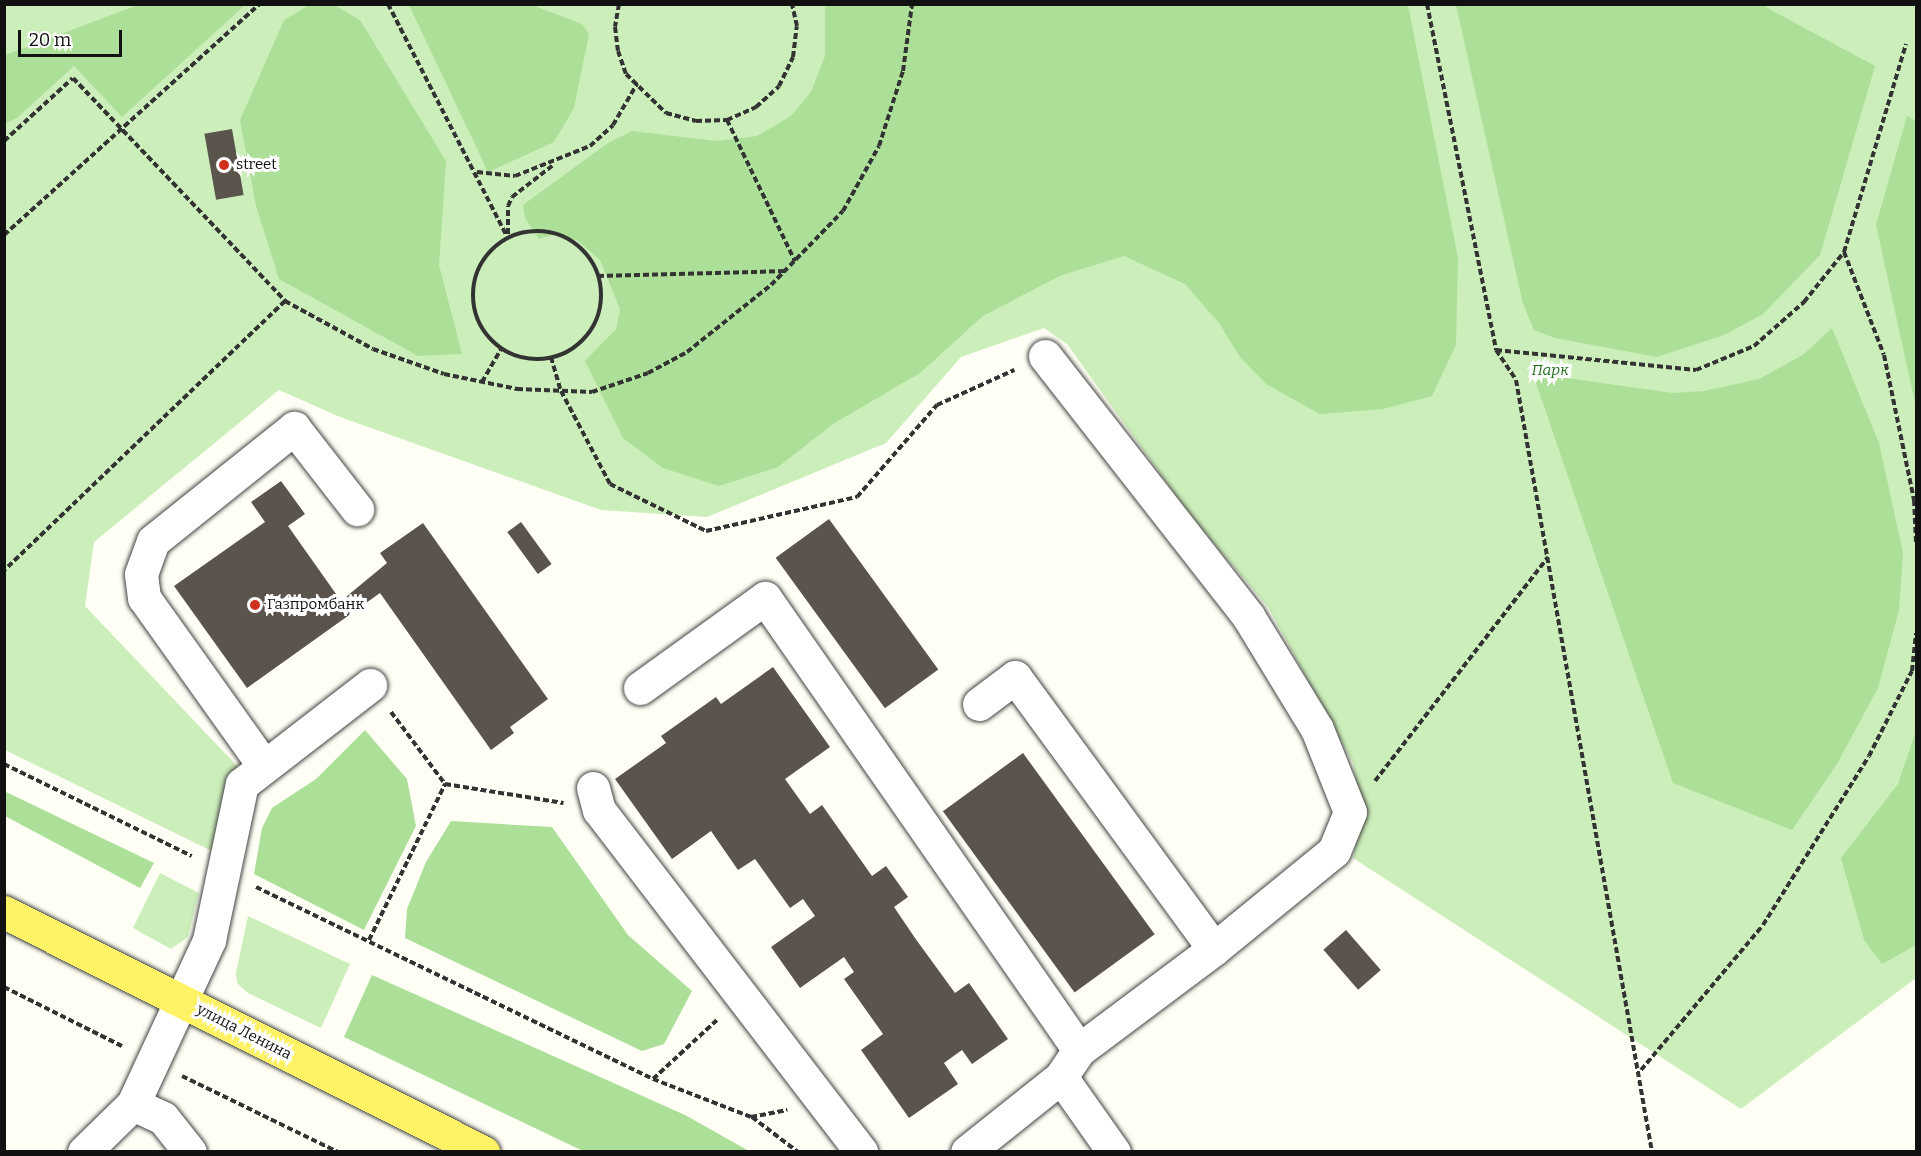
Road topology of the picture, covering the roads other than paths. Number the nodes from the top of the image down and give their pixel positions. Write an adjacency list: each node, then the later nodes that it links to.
1 (1045, 356): 9 (lane)
2 (357, 509): 6 (lane)
3 (370, 685): 6 (lane)
4 (640, 688): 11 (lane)
5 (979, 704): 9 (lane)
6 (264, 766): 10 (lane)
7 (596, 799): 17 (lane)
8 (4, 912): 10 (main road, улица Ленина)
9 (1214, 949): 11 (lane)
10 (182, 1001): 13 (lane); 16 (main road, улица Ленина)
11 (1079, 1050): 12 (lane)
12 (1061, 1077): 18 (lane); 19 (lane)
13 (133, 1104): 14 (lane); 15 (lane)
14 (84, 1152)
15 (190, 1152)
16 (483, 1152)
17 (861, 1152)
18 (967, 1152)
19 (1114, 1152)

